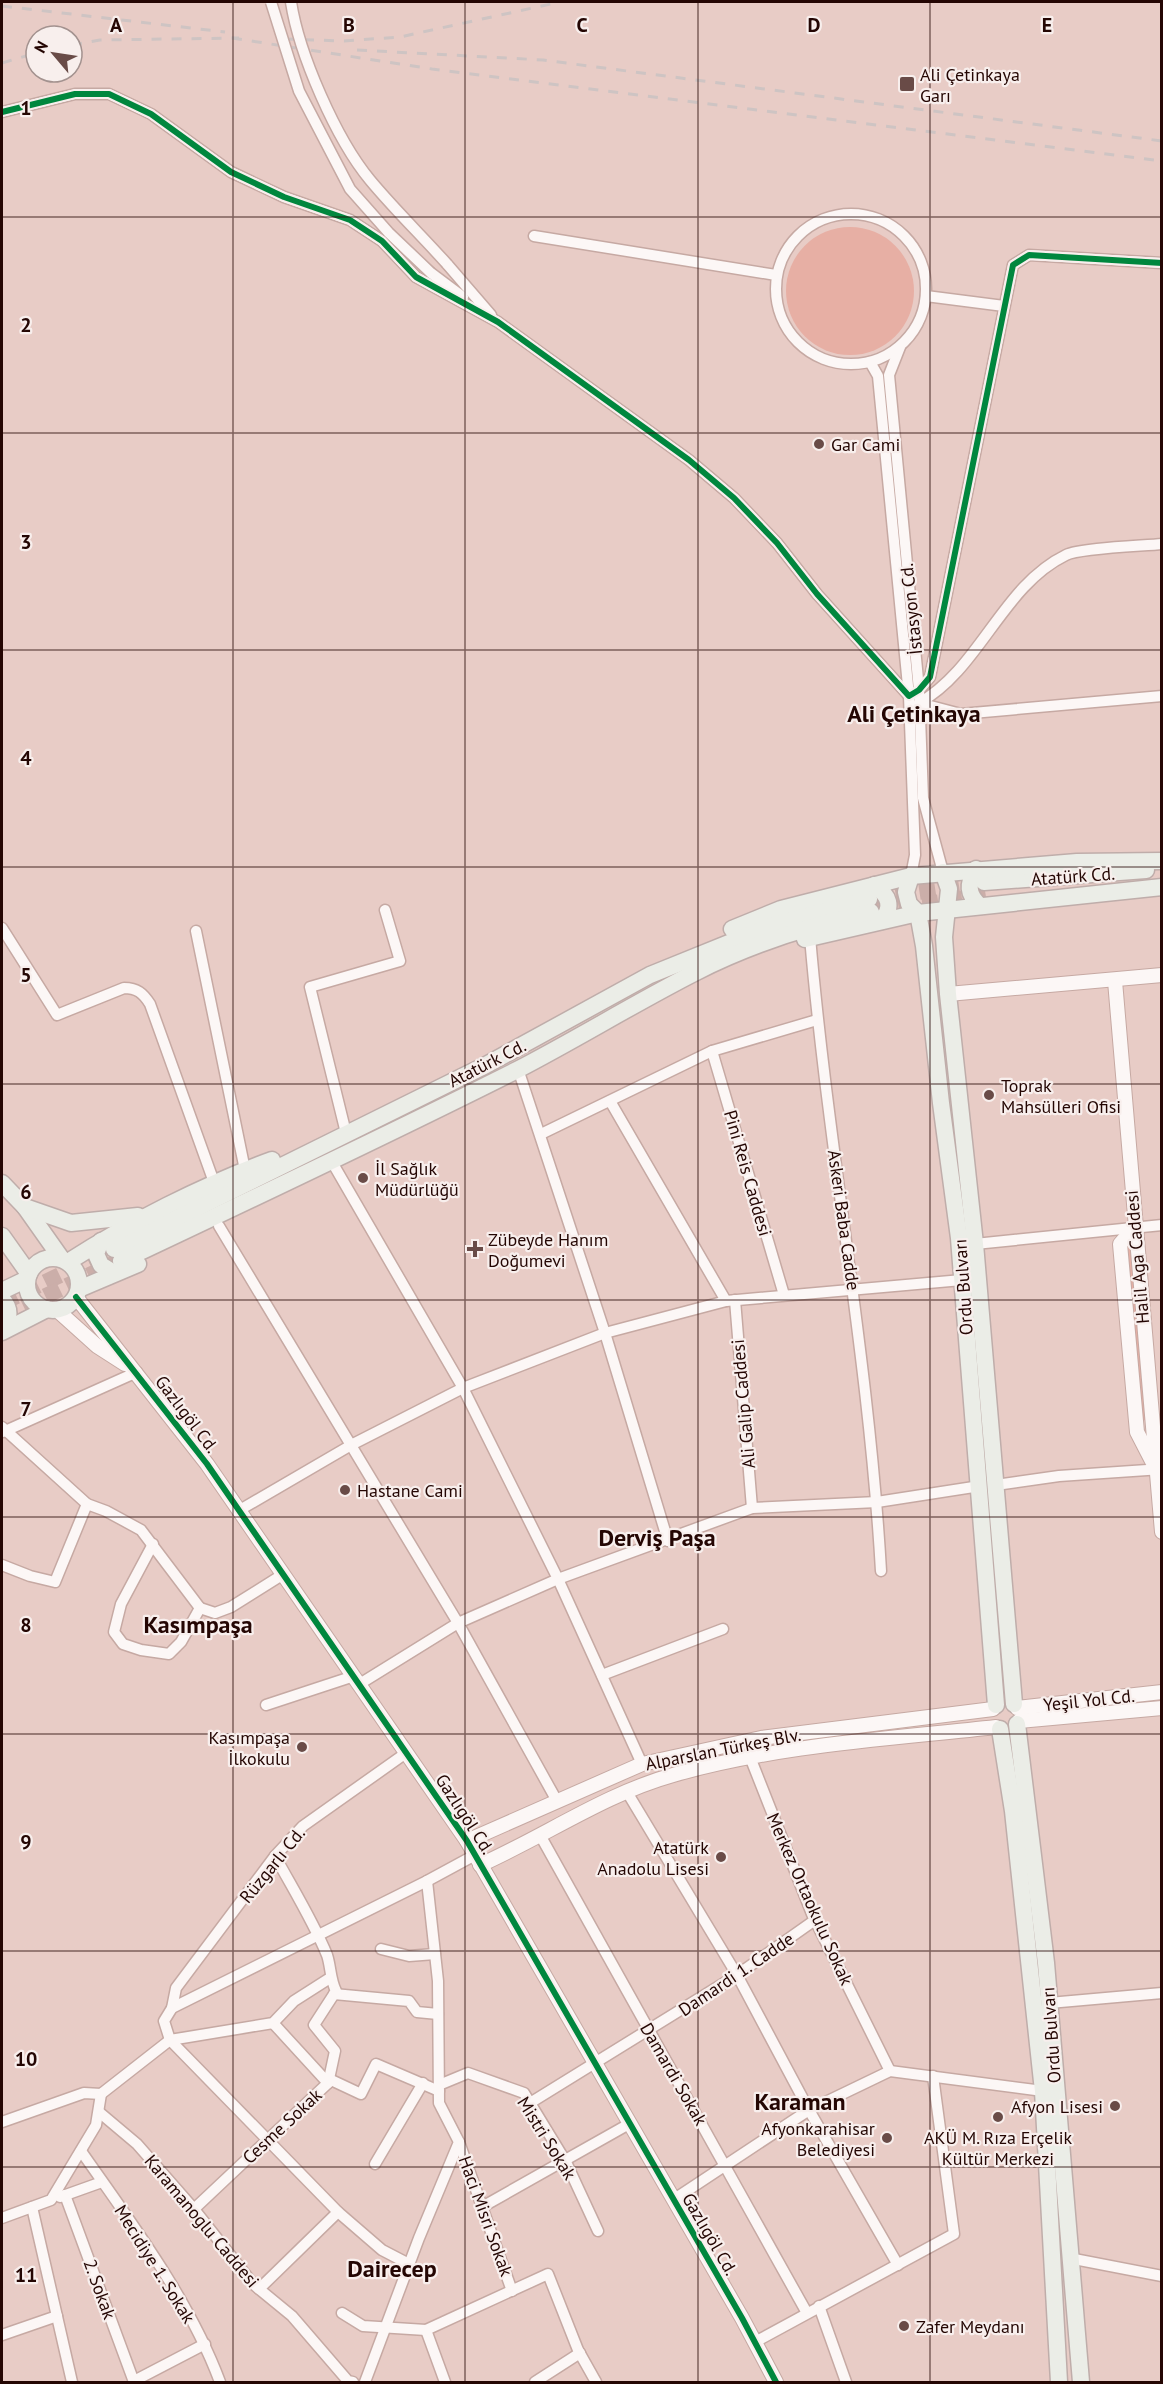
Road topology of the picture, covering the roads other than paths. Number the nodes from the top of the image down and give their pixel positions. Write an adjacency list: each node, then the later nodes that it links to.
1 (271, 2): 9 (street, bridge)
2 (291, 2): 9 (street, bridge)
3 (2, 111): 9 (street)
4 (534, 236): 6 (street)
5 (1161, 263): 8 (street)
6 (776, 275): 7 (street); 11 (street)
7 (926, 296): 8 (street); 10 (street)
8 (1004, 306): 13 (street)
9 (498, 322): 14 (street)
10 (900, 347): 11 (street); 13 (street, İstasyon Cd.)
11 (870, 362): 14 (street, İstasyon Cd.)
12 (1161, 544): 16 (street)
13 (919, 690): 14 (street); 16 (street, İstasyon Cd.)
14 (909, 696): 20 (street, İstasyon Cd.)
15 (1161, 696): 16 (street)
16 (919, 703): 19 (street, İstasyon Cd.)
17 (1161, 861): 22 (main road)
18 (1161, 867): 22 (main road, Atatürk Cd.)
19 (943, 872): 20 (main road); 22 (main road); 24 (main road, Ordu Bulvarı)
20 (911, 876): 23 (main road); 26 (main road, Ordu Bulvarı)
21 (1161, 885): 22 (main road)
22 (981, 888): 24 (main road)
23 (874, 905): 26 (main road); 29 (main road); 33 (main road, Atatürk Cd.); 38 (main road, Atatürk Cd.)
24 (946, 909): 26 (main road); 32 (main road, Ordu Bulvarı)
25 (385, 910): 38 (street)
26 (918, 913): 54 (main road, Ordu Bulvarı)
27 (2, 928): 43 (street)
28 (196, 931): 41 (street)
29 (810, 937): 33 (main road); 34 (street, Askeri Baba Cadde)
30 (1161, 975): 31 (street)
31 (1115, 981): 32 (street); 48 (street, Halil Aga Caddesi)
32 (948, 994): 50 (main road, Ordu Bulvarı)
33 (652, 996): 36 (main road, Atatürk Cd.)
34 (817, 1020): 35 (street); 55 (street, Askeri Baba Cadde)
35 (712, 1051): 37 (street); 58 (street, Pini Reis Caddesi)
36 (518, 1069): 39 (street); 40 (main road, Atatürk Cd.)
37 (610, 1101): 39 (street); 60 (street)
38 (346, 1133): 41 (main road); 51 (main road, Atatürk Cd.)
39 (541, 1134): 63 (street)
40 (333, 1162): 47 (main road); 51 (main road, Atatürk Cd.); 65 (street)
41 (245, 1170): 43 (main road)
42 (2, 1183): 44 (main road)
43 (215, 1185): 45 (main road)
44 (25, 1207): 45 (main road); 52 (main road)
45 (159, 1210): 51 (main road)
46 (1161, 1224): 48 (street)
47 (219, 1226): 51 (main road); 67 (street)
48 (1134, 1227): 50 (street); 68 (street, Halil Aga Caddesi)
49 (2, 1236): 53 (main road)
50 (975, 1244): 69 (main road, Ordu Bulvarı)
51 (112, 1256): 52 (main road); 57 (main road)
52 (64, 1260): 53 (main road); 57 (main road)
53 (28, 1277): 56 (main road); 61 (main road)
54 (962, 1280): 55 (street); 69 (main road, Ordu Bulvarı)
55 (853, 1288): 58 (street); 70 (street, Askeri Baba Cadde)
56 (2, 1291)
57 (78, 1293): 61 (main road); 64 (street, Gazlıgöl Cd.)
58 (784, 1294): 60 (street)
59 (2, 1299): 62 (main road)
60 (730, 1300): 63 (street); 72 (street, Ali Galip Caddesi)
61 (52, 1309): 62 (main road); 64 (street, Gazlıgöl Cd.)
62 (2, 1331)
63 (605, 1333): 65 (street); 75 (street)
64 (137, 1372): 66 (street); 73 (street, Gazlıgöl Cd.)
65 (463, 1388): 67 (street); 80 (street)
66 (3, 1430): 71 (street)
67 (353, 1444): 73 (street); 82 (street)
68 (1159, 1470): 69 (street); 74 (street, Halil Aga Caddesi)
69 (988, 1486): 70 (street); 88 (main road, Ordu Bulvarı); 90 (main road, Ordu Bulvarı)
70 (877, 1502): 72 (street); 78 (street, Askeri Baba Cadde)
71 (87, 1504): 76 (street); 77 (street)
72 (752, 1508): 75 (street)
73 (238, 1511): 79 (street, Gazlıgöl Cd.)
74 (1161, 1532)
75 (668, 1540): 80 (street)
76 (153, 1544): 81 (street); 81 (street)
77 (2, 1565)
78 (881, 1571)
79 (282, 1575): 81 (street); 85 (street, Gazlıgöl Cd.)
80 (558, 1579): 82 (street); 84 (street)
81 (200, 1608)
82 (458, 1623): 85 (street); 96 (street)
83 (723, 1629): 84 (street)
84 (602, 1675): 94 (street)
85 (354, 1681): 87 (street); 92 (street, Gazlıgöl Cd.)
86 (1161, 1692): 90 (street, Yeşil Yol Cd.)
87 (266, 1705)
88 (995, 1707): 90 (main road); 91 (main road, Ordu Bulvarı); 94 (street, Alparslan Türkeş Blv.)
89 (1161, 1708): 90 (street, Yeşil Yol Cd.)
90 (1017, 1714): 91 (main road); 110 (main road, Ordu Bulvarı)
91 (998, 1728): 93 (street, Alparslan Türkeş Blv.); 122 (main road, Ordu Bulvarı)
92 (406, 1753): 98 (street, Gazlıgöl Cd.); 99 (street, Rüzgarlı Cd.)
93 (750, 1757): 95 (street, Alparslan Türkeş Blv.); 102 (street, Merkez Ortaokulu Sokak)
94 (642, 1764): 96 (street, Alparslan Türkeş Blv.)
95 (627, 1792): 97 (street, Alparslan Türkeş Blv.); 106 (street)
96 (557, 1801): 98 (street, Alparslan Türkeş Blv.)
97 (540, 1835): 100 (street, Alparslan Türkeş Blv.); 114 (street, Damardi Sokak)
98 (467, 1841): 100 (street, Gazlıgöl Cd.)
99 (276, 1856): 103 (street); 111 (street, Rüzgarlı Cd.)
100 (478, 1860): 101 (street); 116 (street, Gazlıgöl Cd.)
101 (427, 1881): 103 (street); 105 (street, Haci Misri Sokak)
102 (815, 1920): 106 (street, Damardi 1. Cadde); 117 (street, Merkez Ortaokulu Sokak)
103 (318, 1935): 107 (street); 111 (street)
104 (381, 1949): 105 (street)
105 (435, 1954): 112 (street, Haci Misri Sokak)
106 (737, 1975): 114 (street, Damardi 1. Cadde); 125 (street)
107 (330, 1978): 109 (street); 113 (street)
108 (1161, 1993): 110 (street)
109 (334, 1994): 112 (street); 119 (street, Cesme Sokak)
110 (1049, 2004): 145 (main road, Ordu Bulvarı)
111 (172, 2008): 115 (street, Rüzgarlı Cd.)
112 (438, 2014): 121 (street, Haci Misri Sokak)
113 (273, 2023): 115 (street); 119 (street)
114 (649, 2031): 116 (street, Damardi 1. Cadde); 133 (street, Damardi Sokak)
115 (170, 2040): 123 (street); 129 (street)
116 (594, 2064): 124 (street, Damardi 1. Cadde); 128 (street, Gazlıgöl Cd.)
117 (890, 2072): 118 (street); 125 (street)
118 (933, 2076): 122 (street); 147 (street)
119 (329, 2081): 120 (street); 129 (street, Cesme Sokak)
120 (423, 2084): 121 (street); 134 (street)
121 (439, 2088): 124 (street, Mistri Sokak); 130 (street, Haci Misri Sokak)
122 (1043, 2091): 171 (main road, Ordu Bulvarı)
123 (101, 2094): 126 (street); 127 (street)
124 (530, 2103): 132 (street, Mistri Sokak)
125 (809, 2110): 133 (street); 147 (street)
126 (99, 2112): 131 (street); 141 (street, Karamanoglu Caddesi)
127 (2, 2122)
128 (629, 2124): 132 (street); 138 (street, Gazlıgöl Cd.)
129 (266, 2141): 141 (street, Cesme Sokak); 142 (street)
130 (459, 2142): 140 (street, Haci Misri Sokak); 146 (street)
131 (81, 2151): 135 (street, Mecidiye 1. Sokak); 137 (street)
132 (566, 2162): 140 (street); 144 (street, Mistri Sokak)
133 (725, 2163): 138 (street); 153 (street, Damardi Sokak)
134 (375, 2164)
135 (102, 2182): 136 (street); 159 (street, Mecidiye 1. Sokak)
136 (65, 2195): 137 (street); 162 (street, 2. Sokak)
137 (51, 2200): 139 (street)
138 (673, 2200): 158 (street, Gazlıgöl Cd.)
139 (32, 2206): 143 (street); 154 (street)
140 (482, 2207): 150 (street, Haci Misri Sokak)
141 (194, 2209): 149 (street, Karamanoglu Caddesi)
142 (338, 2212): 146 (street); 149 (street)
143 (2, 2218)
144 (598, 2231)
145 (1069, 2258): 148 (street); 172 (main road, Ordu Bulvarı)
146 (409, 2264): 155 (street)
147 (898, 2265): 151 (street)
148 (1161, 2276)
149 (259, 2289): 164 (street, Karamanoglu Caddesi)
150 (512, 2291): 156 (street); 160 (street)
151 (819, 2306): 153 (street); 170 (street)
152 (342, 2313): 155 (street)
153 (807, 2313): 158 (street)
154 (57, 2316): 157 (street); 161 (street)
155 (385, 2328): 156 (street); 165 (street)
156 (426, 2330): 166 (street)
157 (2, 2335)
158 (755, 2342): 169 (street, Gazlıgöl Cd.)
159 (206, 2344): 162 (street); 163 (street, Mecidiye 1. Sokak)
160 (580, 2354): 167 (street); 168 (street)
161 (72, 2382)
162 (134, 2382)
163 (220, 2382)
164 (353, 2382)
165 (365, 2382)
166 (445, 2382)
167 (535, 2382)
168 (596, 2382)
169 (776, 2382)
170 (846, 2382)
171 (1059, 2382)
172 (1081, 2382)

